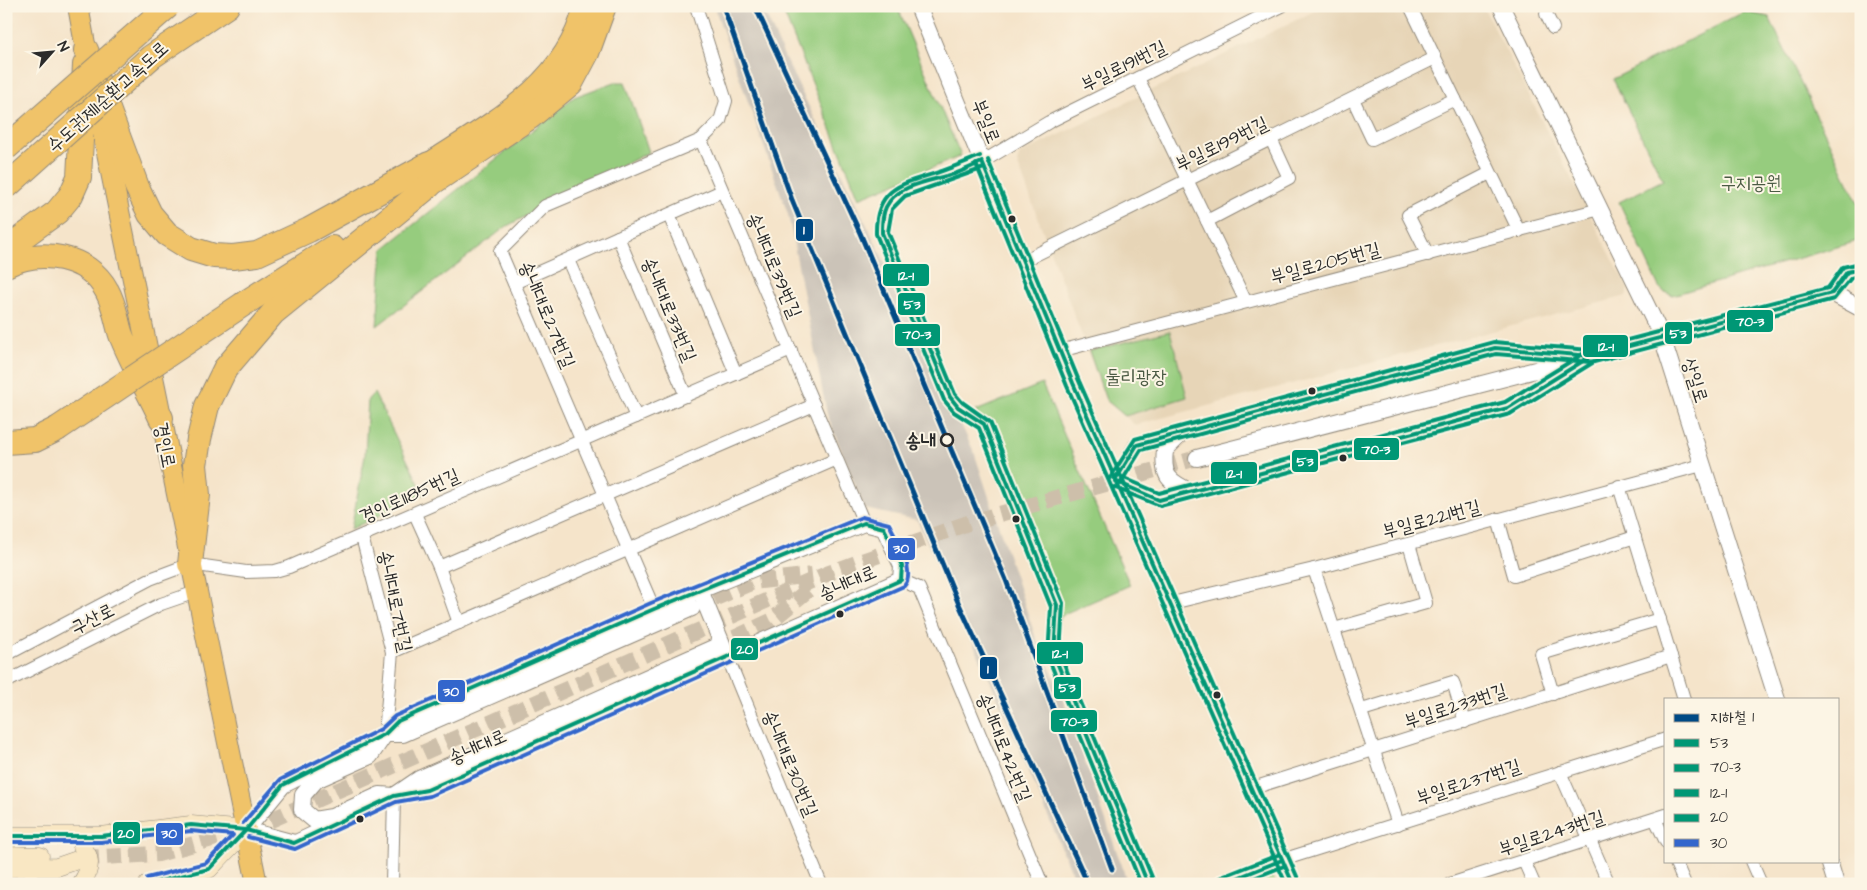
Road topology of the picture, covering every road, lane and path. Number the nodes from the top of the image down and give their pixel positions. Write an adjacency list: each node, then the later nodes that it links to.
1 (78, 6): 14 (main road, 경인로)
2 (168, 6): 22 (highway, 수도권제1순환고속도로, bridge)
3 (208, 6): 15 (highway, 수도권제1순환고속도로)
4 (227, 6): 15 (highway)
5 (586, 6): 25 (highway)
6 (604, 6): 25 (highway)
7 (696, 6): 21 (street)
8 (918, 6): 23 (street, 부일로)
9 (1282, 6): 17 (street, 부일로191번길)
10 (1410, 6): 16 (street)
11 (1501, 6): 29 (street, 상일로)
12 (1549, 6): 13 (street)
13 (1553, 28)
14 (86, 50): 25 (highway); 34 (highway); 52 (main road, 경인로)
15 (150, 57): 27 (highway, 수도권제1순환고속도로, bridge)
16 (1435, 58): 18 (street, 부일로199번길); 19 (street)
17 (1138, 78): 23 (street, 부일로191번길); 26 (street)
18 (1353, 99): 19 (street); 20 (street, 부일로199번길)
19 (1455, 99): 24 (street)
20 (1271, 139): 26 (street, 부일로199번길); 31 (street)
21 (701, 140): 28 (street, 송내대로39번길); 40 (street, 송내대로27번길)
22 (6, 148)
23 (982, 162): 37 (street, 부일로)
24 (1490, 172): 32 (street); 35 (street)
25 (429, 175): 53 (highway, bridge); 72 (highway)
26 (1188, 180): 31 (street); 37 (street, 부일로199번길)
27 (6, 187)
28 (722, 191): 30 (street); 45 (street, 송내대로39번길)
29 (1600, 209): 32 (street, 부일로205번길); 44 (street, 상일로)
30 (669, 214): 33 (street); 48 (street)
31 (1207, 221): 42 (street)
32 (1519, 231): 35 (street, 부일로205번길)
33 (618, 237): 36 (street); 49 (street, 송내대로33번길)
34 (6, 249)
35 (1428, 255): 42 (street, 부일로205번길)
36 (568, 260): 40 (street); 51 (street)
37 (1023, 261): 46 (street, 부일로)
38 (6, 265): 52 (highway)
39 (1861, 269): 41 (street)
40 (514, 283): 56 (street, 송내대로27번길)
41 (1832, 293): 43 (street); 44 (street)
42 (1246, 302): 46 (street, 부일로205번길)
43 (1861, 306)
44 (1662, 337): 47 (street); 60 (street, 상일로)
45 (791, 350): 48 (street, 경인로1185번길); 50 (street, 송내대로39번길)
46 (1060, 351): 61 (street, 부일로)
47 (1591, 356): 55 (street); 58 (street); 63 (street)
48 (736, 374): 49 (street, 경인로1185번길)
49 (686, 396): 51 (street, 경인로1185번길)
50 (814, 405): 59 (street, 송내대로39번길); 64 (street)
51 (636, 417): 56 (street, 경인로1185번길)
52 (161, 418): 72 (main road, 경인로)
53 (54, 424): 54 (highway); 57 (highway)
54 (6, 433)
55 (1183, 433): 61 (street); 63 (street)
56 (582, 441): 64 (street, 송내대로27번길); 65 (street, 경인로1185번길)
57 (6, 442)
58 (1197, 458)
59 (837, 459): 67 (street, 송내대로39번길); 71 (street)
60 (1702, 464): 62 (street, 부일로221번길); 91 (street, 상일로)
61 (1115, 481): 63 (street); 78 (street, 부일로)
62 (1619, 486): 66 (street, 부일로221번길); 69 (street)
63 (1191, 492)
64 (606, 496): 71 (street, 송내대로27번길); 73 (street)
65 (415, 514): 68 (street, 경인로1185번길); 73 (street)
66 (1498, 519): 69 (street); 70 (street, 부일로221번길)
67 (864, 523): 75 (street, 송내대로); 76 (street)
68 (362, 536): 72 (street, 경인로1185번길); 84 (street, 송내대로7번길)
69 (1634, 537): 81 (street)
70 (1408, 544): 74 (street, 부일로221번길); 83 (street)
71 (629, 549): 80 (street, 송내대로27번길); 82 (street)
72 (190, 564): 77 (main road, 경인로); 86 (street, 구산로)
73 (439, 567): 82 (street)
74 (1314, 569): 78 (street, 부일로221번길); 83 (street)
75 (901, 580): 85 (street, 송내대로); 120 (street, 송내대로42번길)
76 (700, 590): 80 (street); 85 (street)
77 (196, 592): 88 (street, 구산로); 102 (main road, 경인로)
78 (1168, 604): 98 (street, 부일로)
79 (692, 608): 94 (street)
80 (654, 609): 94 (street)
81 (1660, 618): 87 (street); 89 (street)
82 (459, 623): 84 (street)
83 (1334, 629): 92 (street)
84 (392, 652): 94 (street, 송내대로7번길)
85 (720, 652): 99 (street, 송내대로); 119 (street, 송내대로30번길)
86 (6, 655)
87 (1671, 656): 89 (street, 부일로233번길); 90 (street)
88 (6, 682)
89 (1553, 694): 93 (street, 부일로233번길)
90 (1684, 698)
91 (1777, 698)
92 (1362, 710): 93 (street); 96 (street)
93 (1465, 722): 96 (street, 부일로233번길)
94 (385, 734): 99 (street); 102 (street)
95 (1664, 739): 97 (street, 부일로237번길)
96 (1375, 751): 98 (street, 부일로233번길); 101 (street)
97 (1560, 772): 101 (street, 부일로237번길); 106 (street)
98 (1250, 788): 108 (street, 부일로)
99 (394, 796): 102 (street, 송내대로); 118 (street)
100 (1660, 817): 103 (street, 부일로243번길); 106 (street, 부일로243번길)
101 (1398, 824): 108 (street, 부일로237번길)
102 (246, 830): 105 (main road); 116 (main road); 117 (main road, 경인로)
103 (1664, 834)
104 (6, 836): 105 (main road)
105 (64, 836): 115 (main road)
106 (1590, 839): 109 (street, 부일로243번길); 123 (street)
107 (6, 855): 113 (main road)
108 (1282, 860): 121 (street, 부일로)
109 (1524, 861): 114 (street, 부일로243번길); 122 (street)
110 (1675, 862): 124 (street)
111 (1751, 862): 125 (street)
112 (1829, 862): 126 (street)
113 (6, 868)
114 (1455, 883)
115 (81, 884)
116 (148, 884)
117 (257, 884)
118 (392, 884)
119 (821, 884)
120 (1042, 884)
121 (1293, 884)
122 (1534, 884)
123 (1609, 884)
124 (1685, 884)
125 (1761, 884)
126 (1836, 884)

